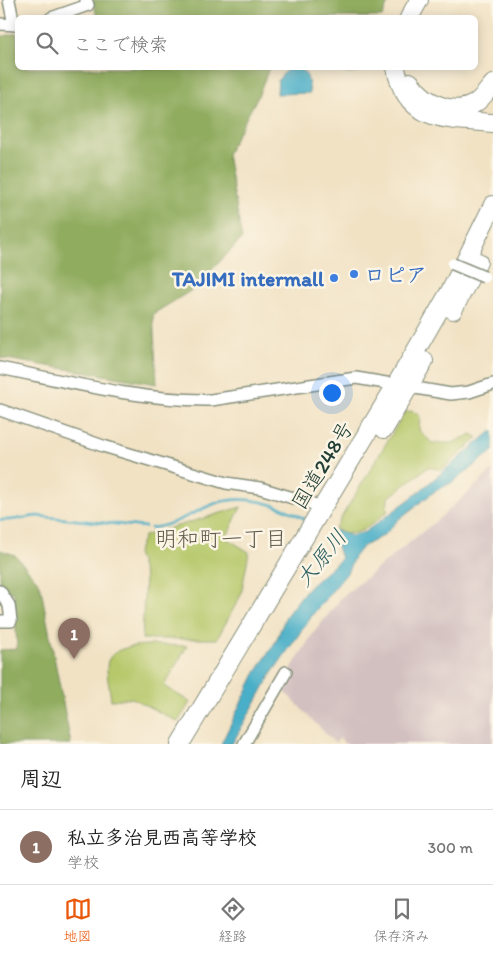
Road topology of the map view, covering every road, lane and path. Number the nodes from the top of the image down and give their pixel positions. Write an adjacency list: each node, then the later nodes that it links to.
1 (9, 0): 8 (street)
2 (86, 0): 5 (street)
3 (410, 0): 6 (highway)
4 (419, 0): 7 (highway)
5 (60, 15)
6 (404, 15)
7 (412, 15)
8 (15, 21)
9 (0, 24): 10 (street)
10 (15, 25)
11 (396, 70): 14 (highway)
12 (405, 70): 13 (highway)
13 (493, 84)
14 (489, 123)
15 (493, 205): 21 (highway, 国道248号)
16 (493, 230): 21 (highway, 国道248号)
17 (454, 264): 18 (street, bridge)
18 (489, 278)
19 (0, 368): 21 (street)
20 (493, 384): 21 (street)
21 (403, 386): 23 (highway, 国道248号); 28 (highway, 国道248号)
22 (0, 410): 23 (street)
23 (323, 507): 27 (highway, 国道248号)
24 (0, 591): 25 (street)
25 (0, 621)
26 (286, 672): 29 (street)
27 (180, 744)
28 (192, 744)
29 (244, 744)

